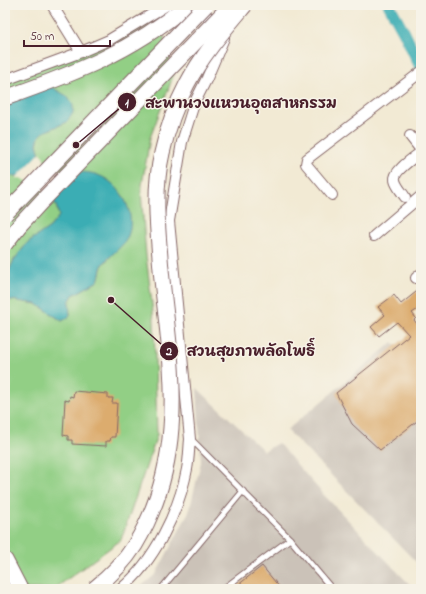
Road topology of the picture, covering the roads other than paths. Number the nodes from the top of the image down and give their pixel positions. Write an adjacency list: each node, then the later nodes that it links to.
1 (52, 5): 8 (street)
2 (167, 5): 8 (street)
3 (187, 5): 11 (main road)
4 (190, 5): 20 (street)
5 (206, 5): 17 (main road, bridge)
6 (231, 5): 19 (main road, bridge)
7 (245, 5): 25 (main road, bridge)
8 (82, 52): 10 (street)
9 (419, 74): 14 (street)
10 (5, 80)
11 (5, 98)
12 (410, 136): 13 (street)
13 (421, 151): 16 (street)
14 (332, 195)
15 (421, 196): 18 (street)
16 (405, 197)
17 (5, 214)
18 (374, 236)
19 (5, 244)
20 (190, 439): 21 (lane); 26 (street)
21 (243, 491): 22 (lane); 27 (lane)
22 (290, 539): 28 (lane); 29 (lane)
23 (5, 560): 24 (main road)
24 (20, 589)
25 (94, 589)
26 (121, 589)
27 (161, 589)
28 (222, 589)
29 (332, 589)

